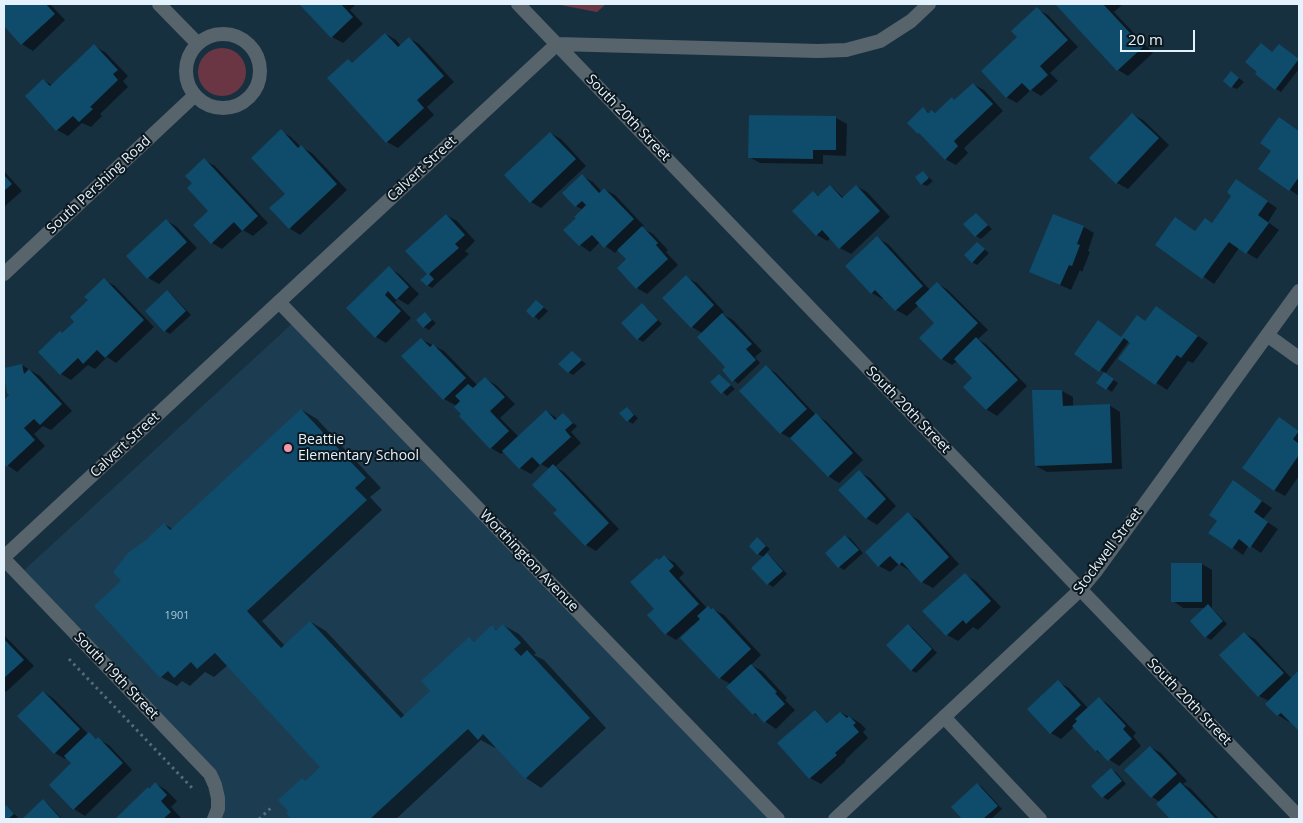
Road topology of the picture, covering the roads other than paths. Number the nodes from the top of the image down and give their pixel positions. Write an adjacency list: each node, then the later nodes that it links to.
1 (159, 4): 4 (street)
2 (518, 4): 5 (street, South 20th Street)
3 (929, 4): 5 (street)
4 (198, 44): 6 (street); 6 (street)
5 (557, 44): 9 (street, Calvert Street); 13 (street, South 20th Street)
6 (194, 96): 7 (street, South Pershing Road)
7 (4, 274)
8 (1299, 291): 10 (street, Stockwell Street)
9 (279, 302): 12 (street, Calvert Street); 17 (street, Worthington Avenue)
10 (1267, 335): 11 (street); 13 (street, Stockwell Street)
11 (1299, 358)
12 (4, 558): 15 (street, South 19th Street)
13 (1080, 590): 14 (street, Stockwell Street); 16 (street, South 20th Street)
14 (944, 717): 18 (street, Stockwell Street); 19 (street)
15 (215, 816)
16 (1299, 817)
17 (778, 819)
18 (835, 819)
19 (1040, 819)

